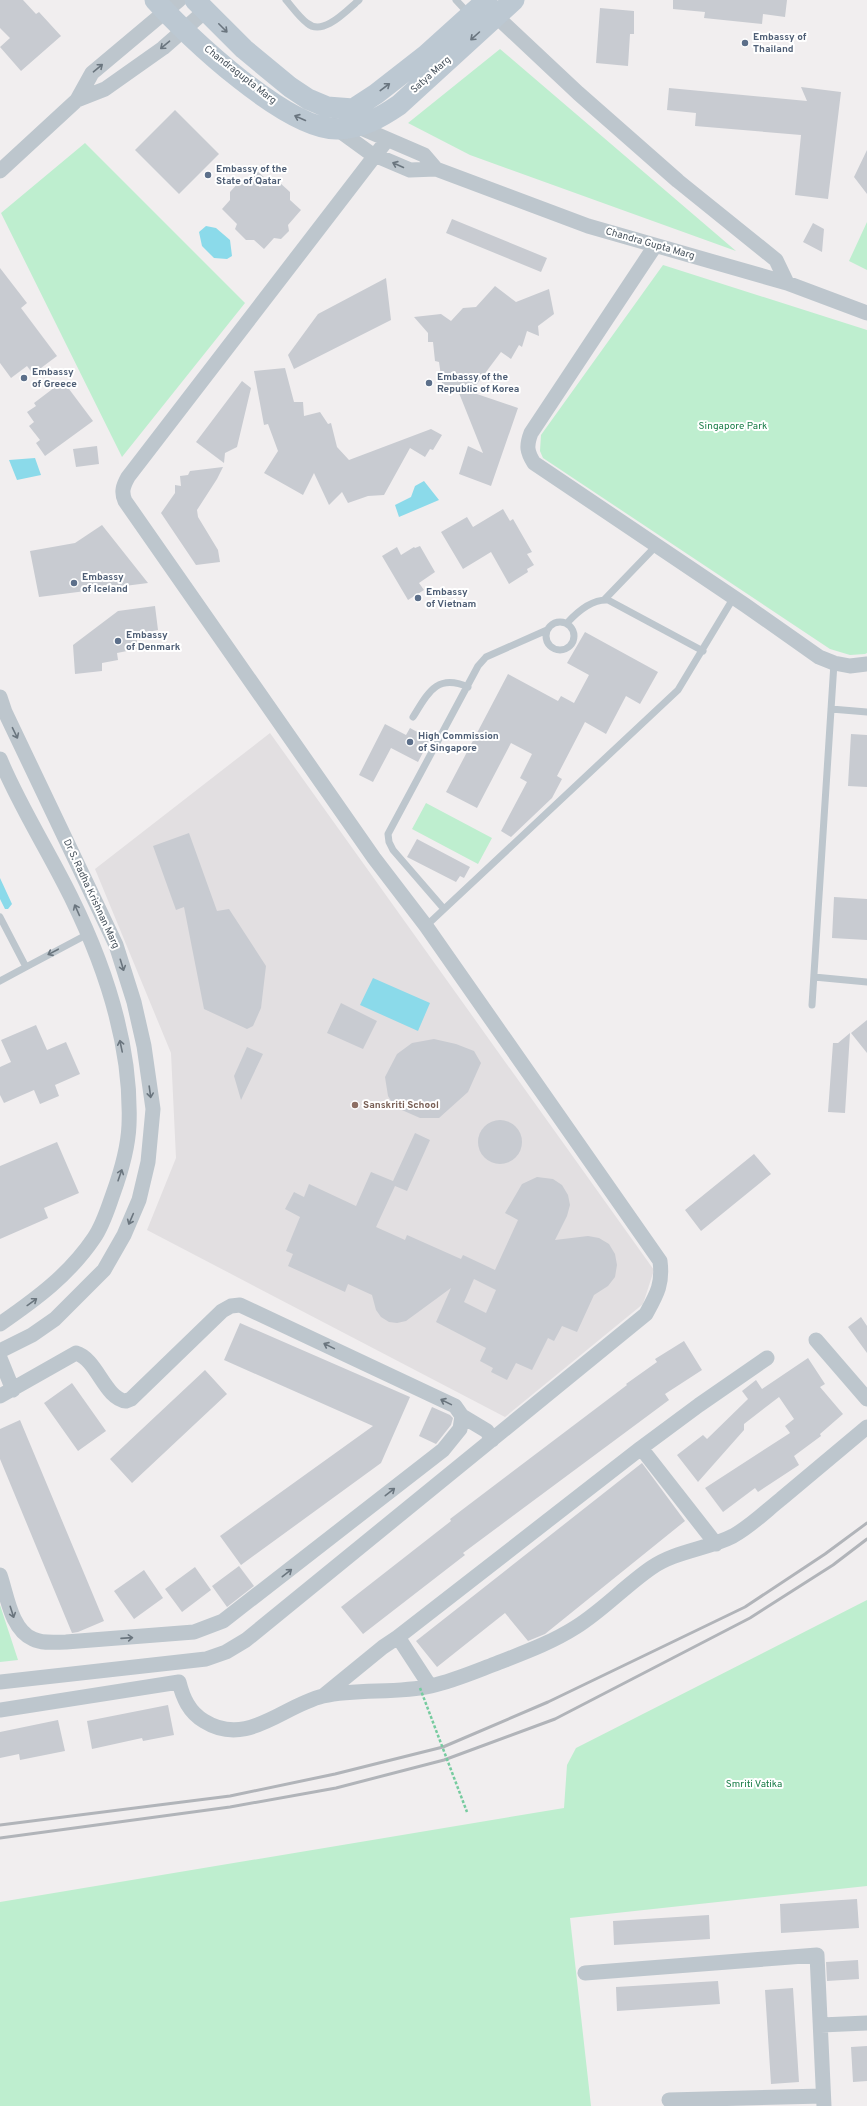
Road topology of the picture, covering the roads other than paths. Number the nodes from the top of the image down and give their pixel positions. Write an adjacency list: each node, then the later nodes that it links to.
1 (286, 0): 2 (lane)
2 (359, 0)
3 (456, 0): 8 (lane)
4 (514, 0): 7 (main road, Satya Marg)
5 (167, 4): 9 (main road, Chandragupta Marg); 10 (street, one-way to 5)
6 (200, 5): 9 (street); 11 (main road, one-way to 11)
7 (492, 8): 8 (main road, Satya Marg); 11 (main road, Satya Marg, one-way to 11); 18 (street)
8 (470, 15): 11 (main road, Satya Marg, one-way to 8)
9 (184, 29): 10 (street, one-way to 10); 12 (main road, Chandragupta Marg, one-way to 9)
10 (77, 100): 16 (street)
11 (343, 112): 12 (main road, Satya Marg); 12 (street); 13 (street)
12 (337, 129): 14 (street)
13 (388, 140): 14 (street); 15 (street)
14 (377, 156): 15 (street, one-way to 14); 37 (street)
15 (436, 170): 17 (street, Chandra Gupta Marg)
16 (0, 171)
17 (655, 246): 18 (street, Chandra Gupta Marg); 20 (street)
18 (787, 283): 19 (street, Chandra Gupta Marg)
19 (867, 313)
20 (657, 545): 21 (street); 22 (lane)
21 (734, 597): 25 (lane); 26 (street)
22 (604, 600): 23 (lane); 25 (lane)
23 (567, 623): 24 (lane); 24 (lane)
24 (547, 630): 28 (lane)
25 (703, 651): 35 (lane)
26 (834, 663): 27 (street); 30 (lane)
27 (867, 664)
28 (468, 687): 32 (lane); 35 (lane)
29 (0, 697): 39 (street, Dr S. Radha Krishnan Marg, one-way to 39)
30 (831, 709): 31 (lane); 42 (lane)
31 (867, 712)
32 (413, 717)
33 (0, 759): 34 (street, Dr S. Radha Krishnan Marg)
34 (3, 776): 38 (street, Dr S. Radha Krishnan Marg, one-way to 34)
35 (444, 909): 37 (lane)
36 (0, 918): 41 (lane)
37 (426, 926): 57 (street)
38 (88, 934): 40 (street, Dr S. Radha Krishnan Marg); 41 (lane, one-way to 41)
39 (116, 945): 40 (street); 47 (street, Dr S. Radha Krishnan Marg, one-way to 47)
40 (95, 952): 46 (street, Dr S. Radha Krishnan Marg, one-way to 40)
41 (26, 967): 43 (lane)
42 (814, 977): 44 (lane); 45 (lane)
43 (0, 981)
44 (867, 982)
45 (812, 1005)
46 (124, 1156): 47 (street); 48 (street, Dr S. Radha Krishnan Marg, one-way to 46)
47 (148, 1162): 50 (street, Dr S. Radha Krishnan Marg, one-way to 50)
48 (0, 1324)
49 (816, 1340): 54 (street)
50 (0, 1351)
51 (0, 1358): 53 (street)
52 (767, 1358): 58 (street)
53 (7, 1393): 55 (street, one-way to 53)
54 (867, 1399)
55 (462, 1416): 57 (street); 60 (street, one-way to 55)
56 (867, 1426): 59 (street)
57 (492, 1440): 62 (street)
58 (641, 1448): 59 (street); 61 (street)
59 (716, 1544): 65 (street)
60 (0, 1575)
61 (398, 1636): 65 (street); 66 (street)
62 (178, 1662): 63 (street); 64 (street)
63 (0, 1682)
64 (179, 1682): 66 (street); 67 (street)
65 (425, 1687): 66 (street)
66 (323, 1696)
67 (0, 1710)
68 (585, 1973): 70 (street)
69 (867, 2023): 70 (street)
70 (821, 2025): 72 (street)
71 (669, 2100): 72 (street)
72 (824, 2101)

